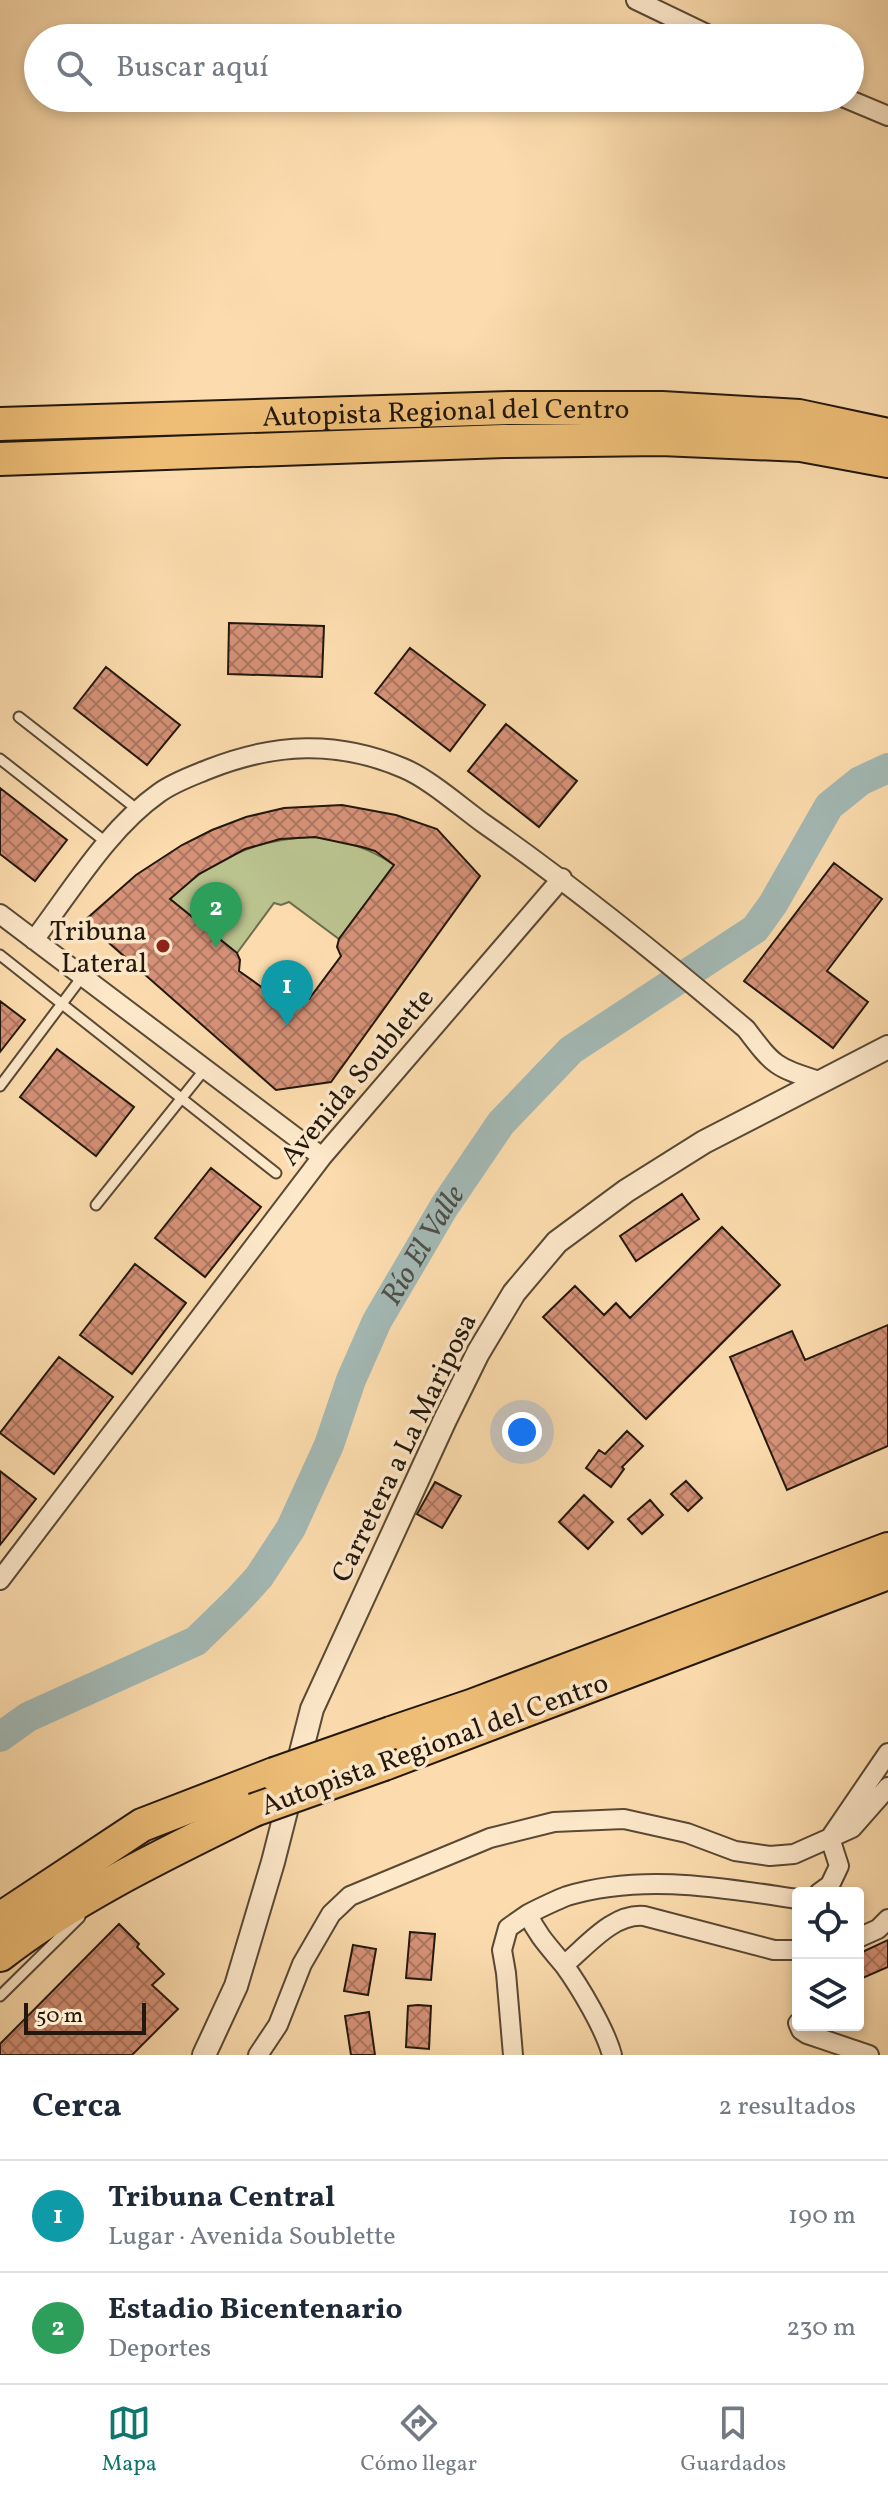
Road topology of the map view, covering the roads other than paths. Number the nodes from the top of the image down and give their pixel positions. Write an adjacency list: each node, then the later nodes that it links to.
1 (636, 0): 2 (street)
2 (686, 24)
3 (864, 106): 4 (street)
4 (888, 116)
5 (0, 424): 6 (highway, Autopista Regional del Centro)
6 (888, 435)
7 (0, 459): 8 (highway, Autopista Regional del Centro)
8 (888, 461)
9 (19, 717): 11 (lane)
10 (0, 759): 12 (lane)
11 (138, 810): 12 (street); 13 (street)
12 (107, 843): 15 (street)
13 (562, 878): 21 (street); 24 (street, Avenida Soublette)
14 (0, 914): 15 (street)
15 (34, 940): 17 (street)
16 (0, 955): 18 (lane)
17 (82, 977): 18 (lane); 20 (street)
18 (62, 1004): 22 (lane); 23 (lane)
19 (888, 1047): 21 (street, Carretera a La Mariposa)
20 (205, 1069): 23 (lane); 24 (street)
21 (819, 1081): 46 (street, Carretera a La Mariposa)
22 (0, 1086)
23 (180, 1098): 25 (lane); 26 (lane)
24 (322, 1157): 29 (street, Avenida Soublette)
25 (276, 1173)
26 (96, 1205)
27 (888, 1549): 30 (highway, Autopista Regional del Centro)
28 (888, 1573): 30 (highway, Autopista Regional del Centro)
29 (0, 1580)
30 (387, 1749): 34 (highway, Autopista Regional del Centro, bridge); 38 (highway, Autopista Regional del Centro, bridge)
31 (888, 1753): 33 (street)
32 (888, 1787): 33 (street)
33 (830, 1838): 35 (street); 47 (street)
34 (120, 1880): 42 (highway, Autopista Regional del Centro); 44 (lane)
35 (827, 1887)
36 (792, 1898): 37 (street)
37 (528, 1914): 43 (street); 48 (street)
38 (0, 1919)
39 (888, 1919): 40 (street)
40 (864, 1935)
41 (792, 1950): 43 (street)
42 (0, 1955)
43 (564, 1965): 49 (street)
44 (0, 1996)
45 (802, 2031): 50 (street)
46 (204, 2055)
47 (258, 2055)
48 (513, 2055)
49 (612, 2055)
50 (869, 2055)

